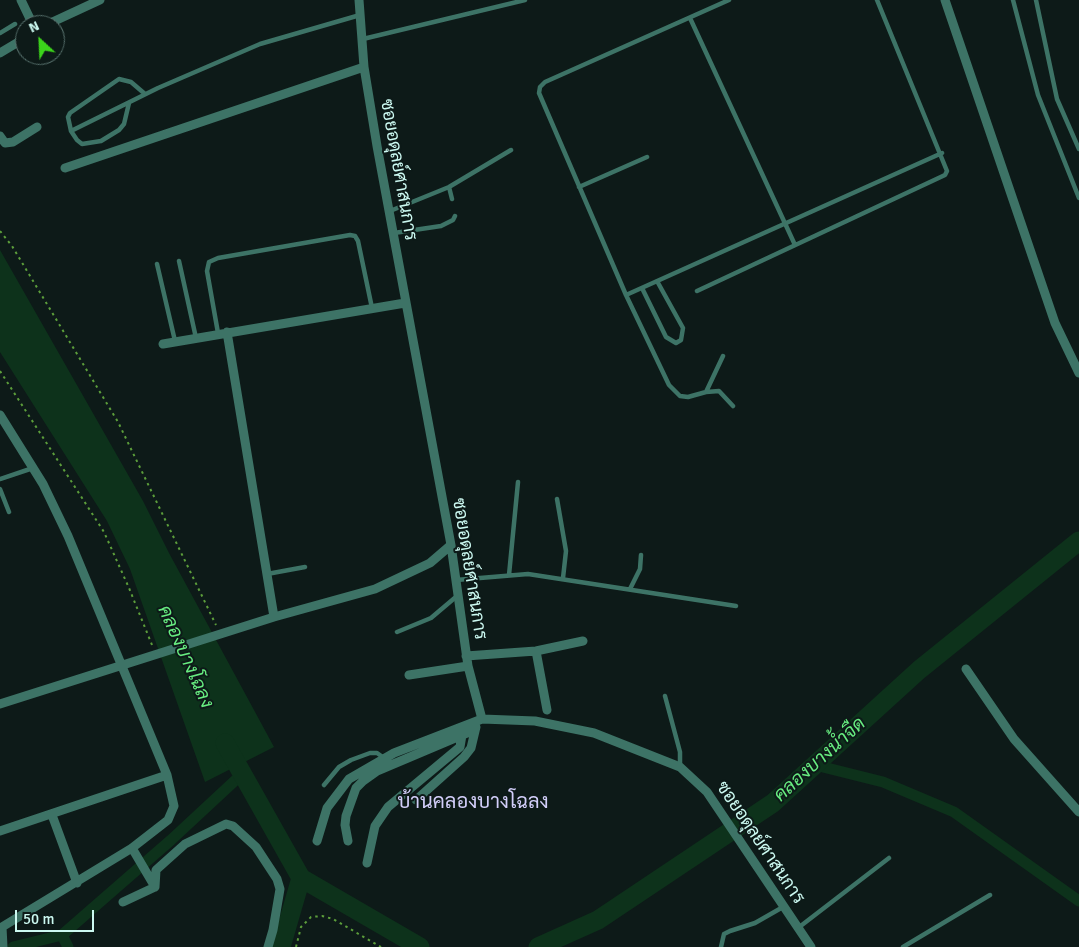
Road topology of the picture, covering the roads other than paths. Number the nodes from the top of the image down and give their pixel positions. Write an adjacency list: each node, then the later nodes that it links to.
1 (21, 0): 11 (street)
2 (100, 0): 12 (street)
3 (359, 0): 10 (street, ซอยอดุลย์ศาสนการ)
4 (525, 0): 16 (lane)
5 (729, 0): 13 (lane)
6 (877, 0): 27 (lane)
7 (945, 0): 52 (street)
8 (1013, 0): 32 (lane)
9 (1036, 0): 25 (lane)
10 (361, 14): 16 (street, ซอยอดุลย์ศาสนการ); 20 (lane)
11 (28, 15)
12 (65, 16)
13 (690, 18): 31 (lane); 36 (lane)
14 (15, 24): 15 (lane)
15 (0, 33)
16 (363, 39): 19 (street, ซอยอดุลย์ศาสนการ)
17 (15, 44): 18 (street)
18 (0, 53)
19 (364, 67): 29 (street); 34 (street, ซอยอดุลย์ศาสนการ)
20 (146, 94): 21 (lane); 23 (lane)
21 (129, 102): 23 (lane); 23 (lane)
22 (37, 127): 24 (street)
23 (71, 131)
24 (0, 136)
25 (1079, 149)
26 (511, 150): 30 (lane)
27 (942, 153): 36 (lane); 38 (lane)
28 (647, 157): 31 (lane)
29 (65, 168)
30 (449, 187): 33 (lane); 34 (lane)
31 (579, 187): 44 (lane)
32 (1079, 198)
33 (452, 199)
34 (388, 211): 37 (street, ซอยอดุลย์ศาสนการ)
35 (455, 216): 37 (lane)
36 (785, 223): 38 (lane); 41 (lane)
37 (392, 233): 45 (street, ซอยอดุลย์ศาสนการ)
38 (795, 245): 43 (lane)
39 (179, 261): 48 (lane)
40 (157, 264): 49 (lane)
41 (657, 281): 42 (lane); 42 (lane)
42 (642, 288): 44 (lane)
43 (697, 291)
44 (626, 295): 53 (lane)
45 (405, 303): 46 (street); 62 (street, ซอยอดุลย์ศาสนการ)
46 (372, 308): 47 (street); 47 (lane)
47 (222, 332): 48 (street); 65 (street)
48 (196, 338): 49 (street)
49 (175, 341): 50 (street)
50 (162, 344)
51 (723, 356): 53 (lane)
52 (1079, 373)
53 (706, 392): 54 (lane)
54 (733, 406)
55 (0, 415): 56 (street)
56 (34, 468): 57 (lane); 77 (street)
57 (0, 478)
58 (518, 482): 66 (lane)
59 (0, 489): 61 (lane)
60 (557, 500): 67 (lane)
61 (9, 512)
62 (451, 545): 68 (street, ซอยอดุลย์ศาสนการ); 72 (street)
63 (641, 555): 69 (lane)
64 (305, 567): 65 (lane)
65 (267, 574): 72 (street)
66 (509, 575): 67 (lane); 68 (lane)
67 (563, 578): 69 (lane)
68 (455, 580): 70 (street, ซอยอดุลย์ศาสนการ)
69 (630, 589): 71 (lane)
70 (457, 596): 73 (lane); 76 (street, ซอยอดุลย์ศาสนการ)
71 (736, 606)
72 (274, 617): 77 (street)
73 (397, 632)
74 (584, 641): 75 (street)
75 (536, 651): 76 (street); 83 (street)
76 (466, 656): 78 (street, ซอยอดุลย์ศาสนการ)
77 (121, 666): 82 (street); 89 (street)
78 (468, 666): 80 (street); 84 (street, ซอยอดุลย์ศาสนการ)
79 (966, 669): 92 (street)
80 (409, 675)
81 (665, 696): 88 (lane)
82 (0, 704)
83 (547, 710)
84 (482, 719): 85 (street); 87 (street); 88 (street, ซอยอดุลย์ศาสนการ)
85 (474, 730): 86 (street); 91 (street)
86 (462, 735): 96 (street); 99 (street)
87 (384, 758): 90 (lane); 95 (street)
88 (680, 767): 104 (street, ซอยอดุลย์ศาสนการ)
89 (167, 775): 93 (street); 97 (street)
90 (324, 784)
91 (416, 800)
92 (1079, 812)
93 (52, 815): 94 (street); 100 (street)
94 (0, 831)
95 (318, 841)
96 (348, 841)
97 (132, 848): 100 (street); 101 (street)
98 (889, 858): 106 (lane)
99 (367, 863)
100 (77, 883): 105 (street)
101 (155, 885): 103 (street); 108 (street)
102 (990, 895): 111 (lane)
103 (123, 902)
104 (783, 907): 106 (street, ซอยอดุลย์ศาสนการ); 109 (lane)
105 (1, 927): 107 (street)
106 (798, 928): 110 (street, ซอยอดุลย์ศาสนการ)
107 (3, 947)
108 (268, 947)
109 (721, 947)
110 (811, 947)
111 (903, 947)

